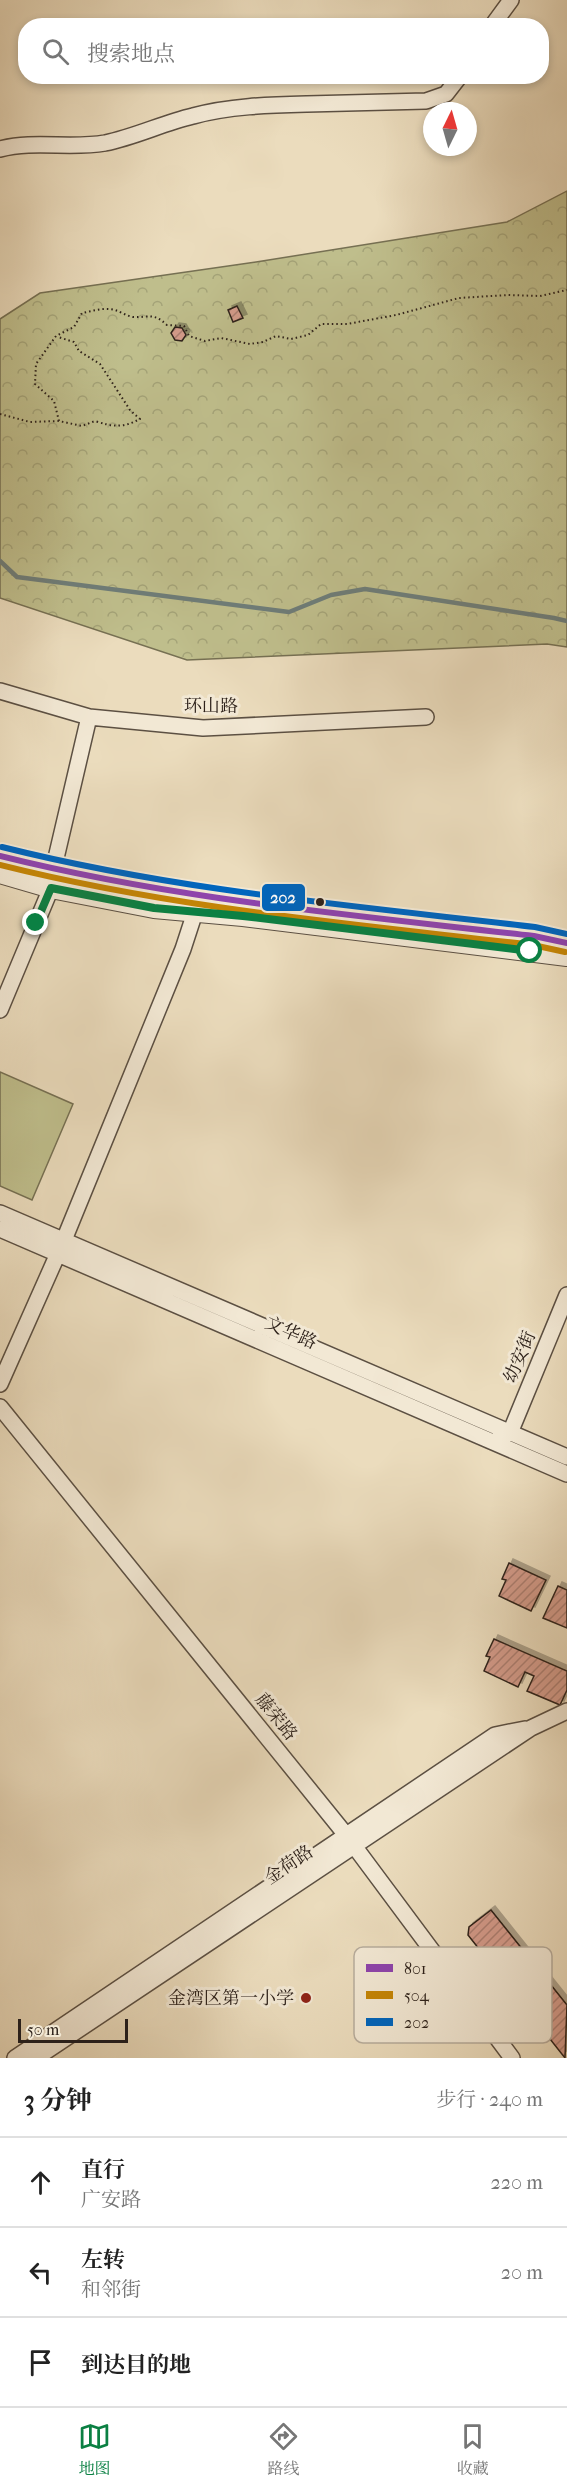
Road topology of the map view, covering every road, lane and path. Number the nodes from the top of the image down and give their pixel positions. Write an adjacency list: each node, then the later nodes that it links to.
1 (511, 0): 2 (street)
2 (498, 18)
3 (454, 84): 4 (street)
4 (0, 149)
5 (567, 290): 6 (path)
6 (56, 336): 8 (path); 8 (path)
7 (0, 414): 8 (path)
8 (59, 421)
9 (0, 691): 10 (street, 环山路)
10 (90, 717): 11 (street, 环山路); 14 (street)
11 (426, 717)
12 (0, 856): 14 (street)
13 (0, 873): 14 (street)
14 (52, 880): 15 (street); 18 (street)
15 (198, 904): 16 (street); 17 (street); 21 (street)
16 (567, 943)
17 (567, 956)
18 (0, 1010)
19 (0, 1213): 21 (street, 文华路)
20 (0, 1229): 21 (street, 文华路)
21 (62, 1247): 23 (street); 25 (street, 文华路); 26 (street, 文华路)
22 (567, 1296): 25 (street, 幼安街)
23 (0, 1384)
24 (0, 1407): 30 (street, 藤荣路)
25 (510, 1433): 26 (street); 27 (street, 文华路)
26 (487, 1440): 28 (street, 文华路)
27 (567, 1457)
28 (567, 1474)
29 (567, 1712): 30 (street, 金荷路)
30 (350, 1840): 31 (street, 藤荣路); 33 (street); 34 (street, 金荷路)
31 (430, 1947)
32 (501, 2043): 35 (street, 藤荣路)
33 (15, 2058)
34 (36, 2058)
35 (512, 2058)

